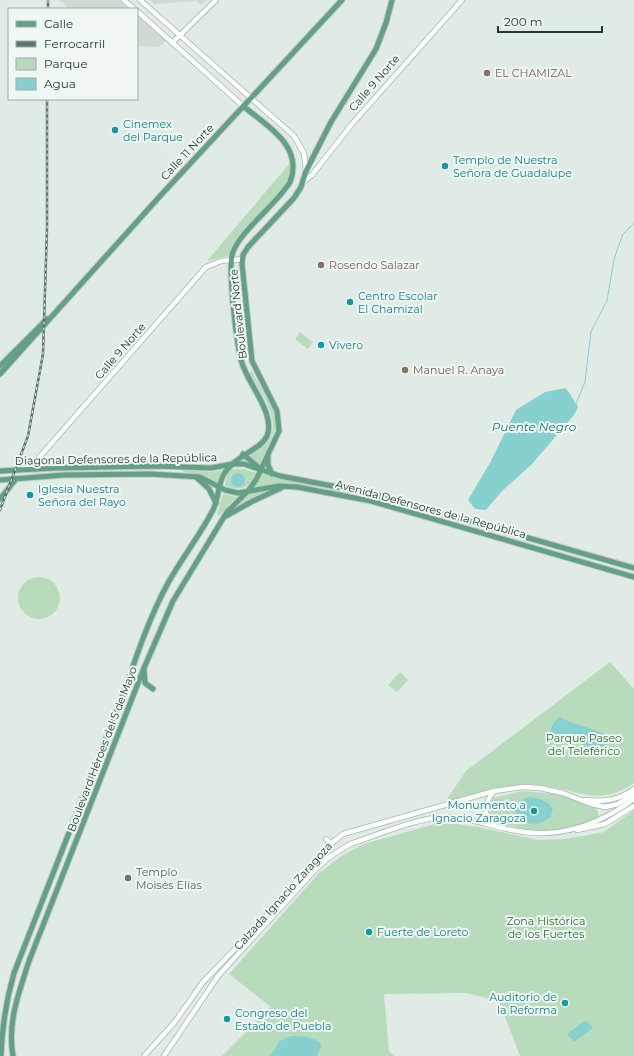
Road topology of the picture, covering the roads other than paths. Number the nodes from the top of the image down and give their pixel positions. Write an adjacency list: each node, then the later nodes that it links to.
1 (124, 0): 7 (main road)
2 (140, 0): 9 (main road, Boulevard Norte)
3 (216, 0): 9 (main road)
4 (342, 0): 11 (main road, Calle 11 Norte)
5 (392, 0): 13 (main road, Calle 9 Norte)
6 (462, 0): 14 (main road, Calle 9 Norte)
7 (133, 8)
8 (138, 12): 10 (main road, Boulevard Norte)
9 (180, 36): 10 (main road); 11 (main road, Boulevard Norte)
10 (172, 43): 12 (main road, Boulevard Norte)
11 (251, 98): 12 (main road, Calle 11 Norte); 13 (main road, Boulevard Norte)
12 (243, 106): 15 (main road, Boulevard Norte); 17 (main road, Calle 11 Norte)
13 (306, 171): 14 (main road, Boulevard Norte)
14 (304, 181): 16 (main road, Boulevard Norte)
15 (231, 259): 16 (main road, Calle 9 Norte); 20 (main road, Boulevard Norte); 24 (main road, Calle 9 Norte)
16 (242, 259): 21 (main road, Boulevard Norte)
17 (48, 318): 18 (main road, Calle 11 Norte); 19 (main road, Calle 11 Norte)
18 (0, 366)
19 (0, 374)
20 (243, 454): 22 (main road, Boulevard Norte); 23 (main road); 25 (main road)
21 (268, 454): 25 (main road, Boulevard Norte); 27 (main road)
22 (231, 464): 23 (main road, Diagonal Defensores de la República); 25 (main road, Avenida Defensores de la República); 32 (main road, Boulevard Héroes del 5 de Mayo)
23 (211, 468): 24 (main road, Diagonal Defensores de la República)
24 (18, 470): 26 (main road, Diagonal Defensores de la República)
25 (261, 470): 27 (main road, Avenida Defensores de la República); 33 (main road, Boulevard Héroes del 5 de Mayo)
26 (0, 471)
27 (273, 475): 38 (main road, Avenida Defensores de la República)
28 (195, 476): 29 (main road, Diagonal Defensores de la República); 32 (main road, Diagonal Defensores de la República); 35 (main road)
29 (16, 479): 30 (main road, Diagonal Defensores de la República); 34 (main road)
30 (0, 480)
31 (286, 486): 33 (main road, Avenida Defensores de la República); 37 (main road); 39 (main road, Avenida Defensores de la República)
32 (220, 488): 33 (main road, Avenida Defensores de la República); 35 (main road, Boulevard Héroes del 5 de Mayo)
33 (246, 493): 37 (main road, Boulevard Héroes del 5 de Mayo)
34 (1, 497): 36 (main road)
35 (216, 503): 52 (main road, Boulevard Héroes del 5 de Mayo)
36 (0, 504)
37 (223, 518): 40 (main road, Boulevard Héroes del 5 de Mayo)
38 (634, 568)
39 (634, 577)
40 (144, 668): 41 (main road); 53 (main road, Boulevard Héroes del 5 de Mayo)
41 (153, 688)
42 (634, 789): 45 (main road, Calzada Ignacio Zaragoza)
43 (494, 791): 45 (main road, Calzada Ignacio Zaragoza); 48 (main road); 51 (main road, Calzada Ignacio Zaragoza)
44 (634, 794): 45 (main road, Calzada Ignacio Zaragoza)
45 (580, 799)
46 (634, 799): 49 (main road, Calzada Ignacio Zaragoza)
47 (634, 806): 49 (main road, Calzada Ignacio Zaragoza)
48 (498, 827): 49 (main road, Calzada Ignacio Zaragoza); 55 (main road, Calzada Ignacio Zaragoza)
49 (571, 830)
50 (326, 839): 51 (main road)
51 (331, 843): 54 (main road, Calzada Ignacio Zaragoza)
52 (1, 1056)
53 (14, 1056)
54 (144, 1056)
55 (164, 1056)

